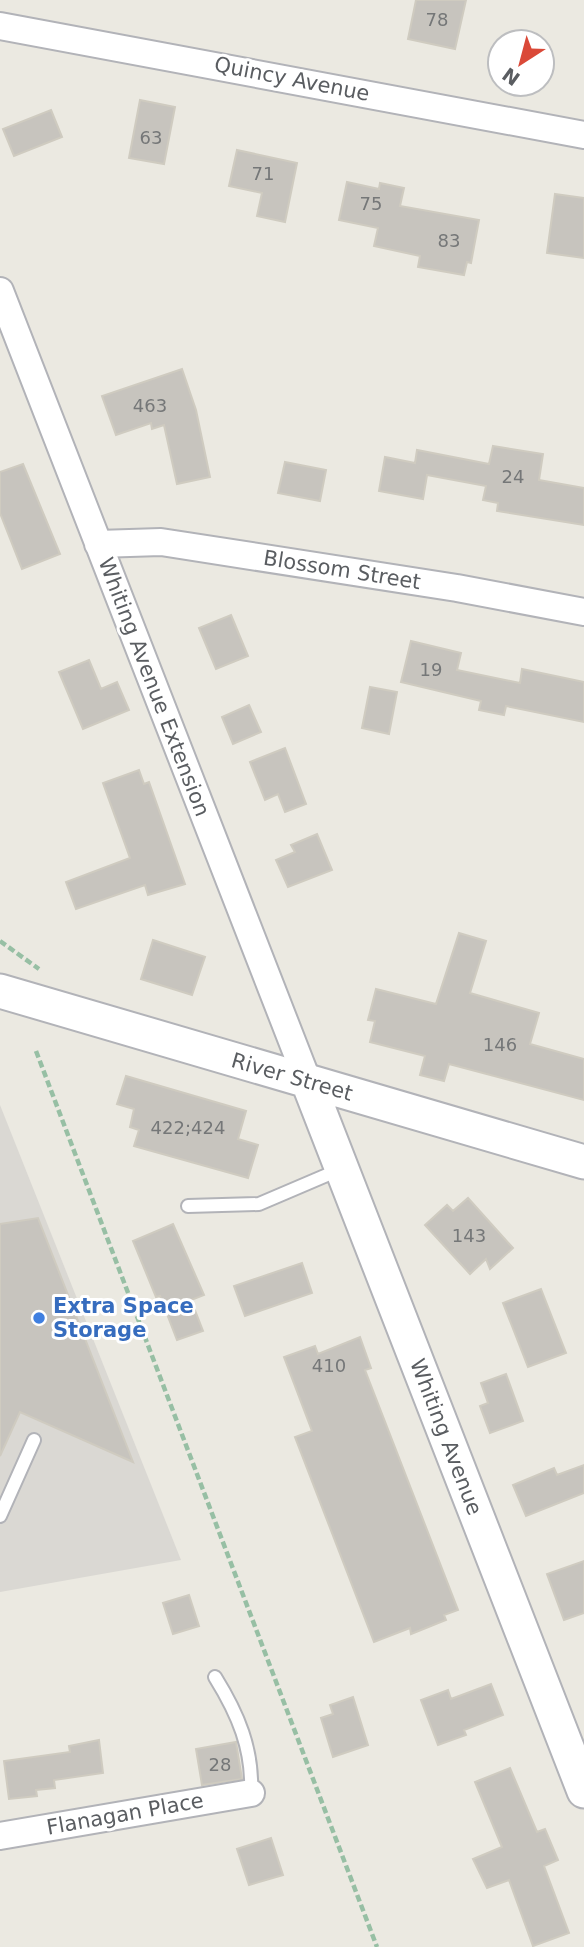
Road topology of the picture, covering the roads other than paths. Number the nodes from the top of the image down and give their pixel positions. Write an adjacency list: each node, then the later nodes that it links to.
1 (0, 26): 2 (street, Quincy Avenue)
2 (584, 135)
3 (0, 291): 4 (street, Whiting Avenue Extension)
4 (99, 544): 5 (street, Blossom Street); 7 (street, Whiting Avenue Extension)
5 (584, 612)
6 (0, 991): 7 (street, River Street)
7 (308, 1082): 8 (street, River Street); 9 (street, Whiting Avenue)
8 (584, 1162)
9 (342, 1169): 10 (lane); 14 (street, Whiting Avenue)
10 (188, 1206)
11 (34, 1440): 12 (lane)
12 (0, 1516)
13 (215, 1677): 15 (lane)
14 (584, 1791)
15 (251, 1793): 16 (street, Flanagan Place)
16 (0, 1836)

